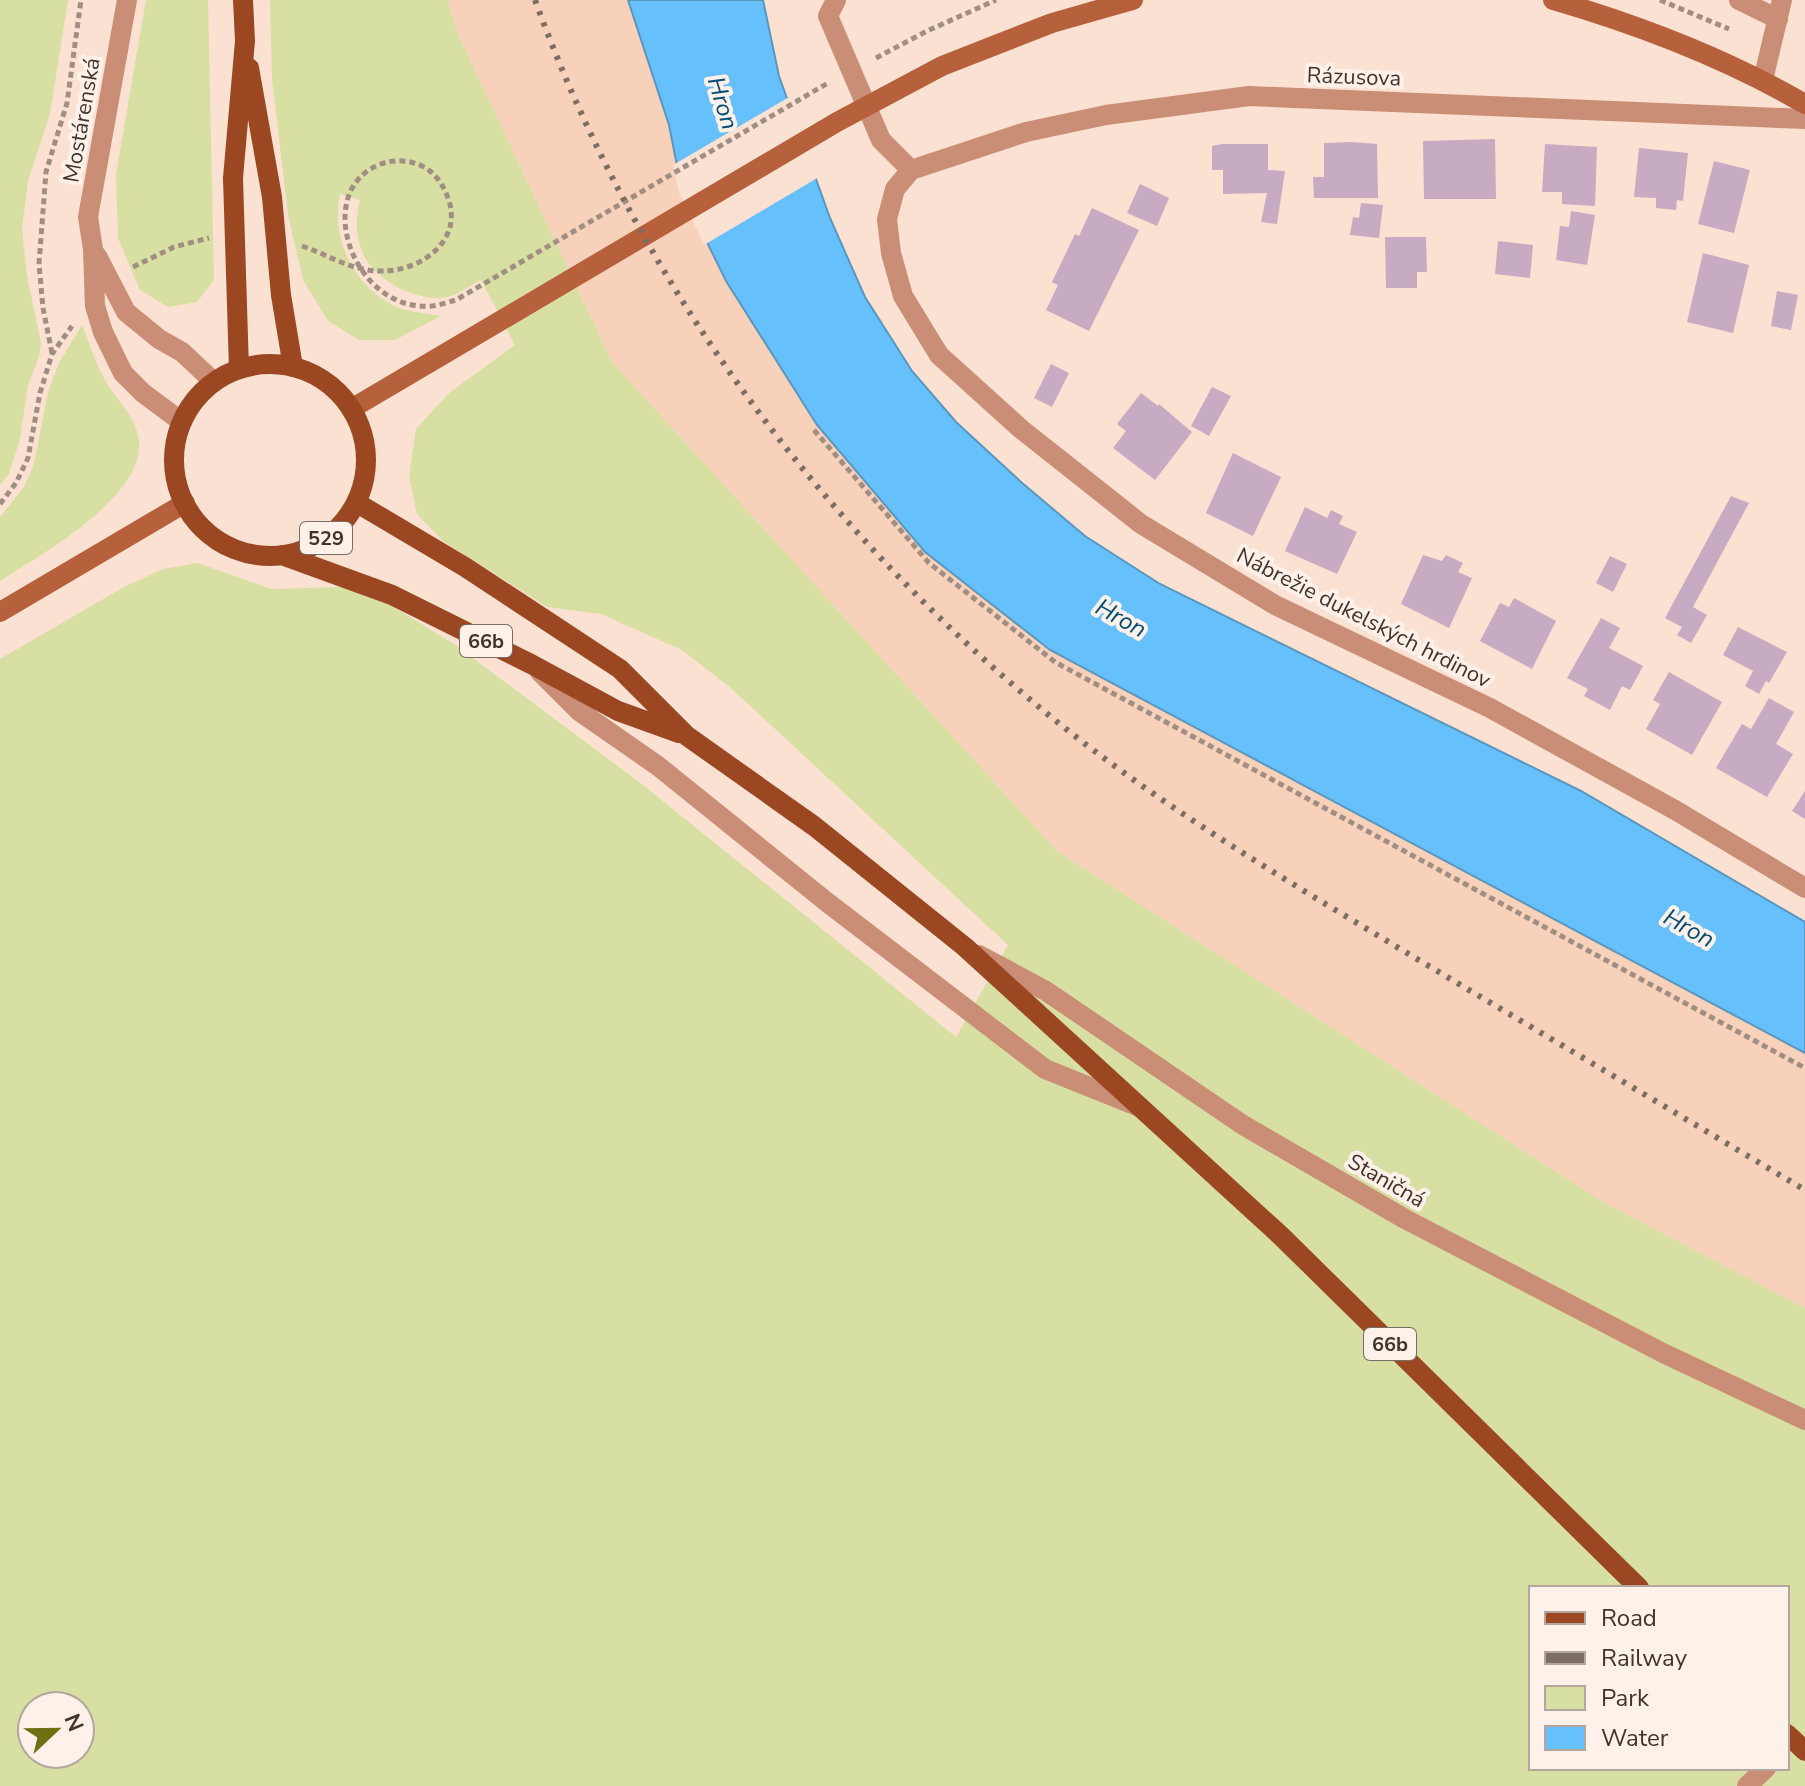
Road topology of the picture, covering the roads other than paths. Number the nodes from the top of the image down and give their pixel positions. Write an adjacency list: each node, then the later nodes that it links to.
1 (127, 0): 13 (street, Mostárenská)
2 (243, 0): 8 (main road)
3 (836, 0): 12 (street)
4 (1133, 0): 17 (main road)
5 (1553, 0): 9 (main road)
6 (1739, 0): 7 (street)
7 (1780, 10): 9 (street)
8 (245, 41): 14 (main road); 15 (main road)
9 (1763, 80): 10 (main road)
10 (1805, 104)
11 (1805, 119): 12 (street, Rázusova)
12 (911, 170): 25 (street, Nábrežie dukelských hrdinov)
13 (93, 249): 16 (street, Mostárenská); 18 (street, Mostárenská)
14 (293, 367): 15 (main road, 529); 17 (main road, 529)
15 (239, 369): 16 (main road, 529)
16 (214, 382): 18 (main road, 529)
17 (351, 409): 20 (main road, 529)
18 (182, 422): 19 (main road, 529)
19 (185, 503): 21 (main road, 529); 22 (main road)
20 (357, 503): 21 (main road, 529); 24 (main road, 66b)
21 (282, 555): 23 (main road, 66b)
22 (0, 612)
23 (531, 664): 24 (main road, 66b); 27 (street)
24 (687, 736): 26 (main road, 66b)
25 (1805, 888)
26 (965, 947): 27 (main road, 66b); 28 (street, Staničná)
27 (1137, 1106): 29 (main road, 66b)
28 (1805, 1420)
29 (1637, 1586)
30 (1764, 1770): 31 (street)
31 (1747, 1786)

